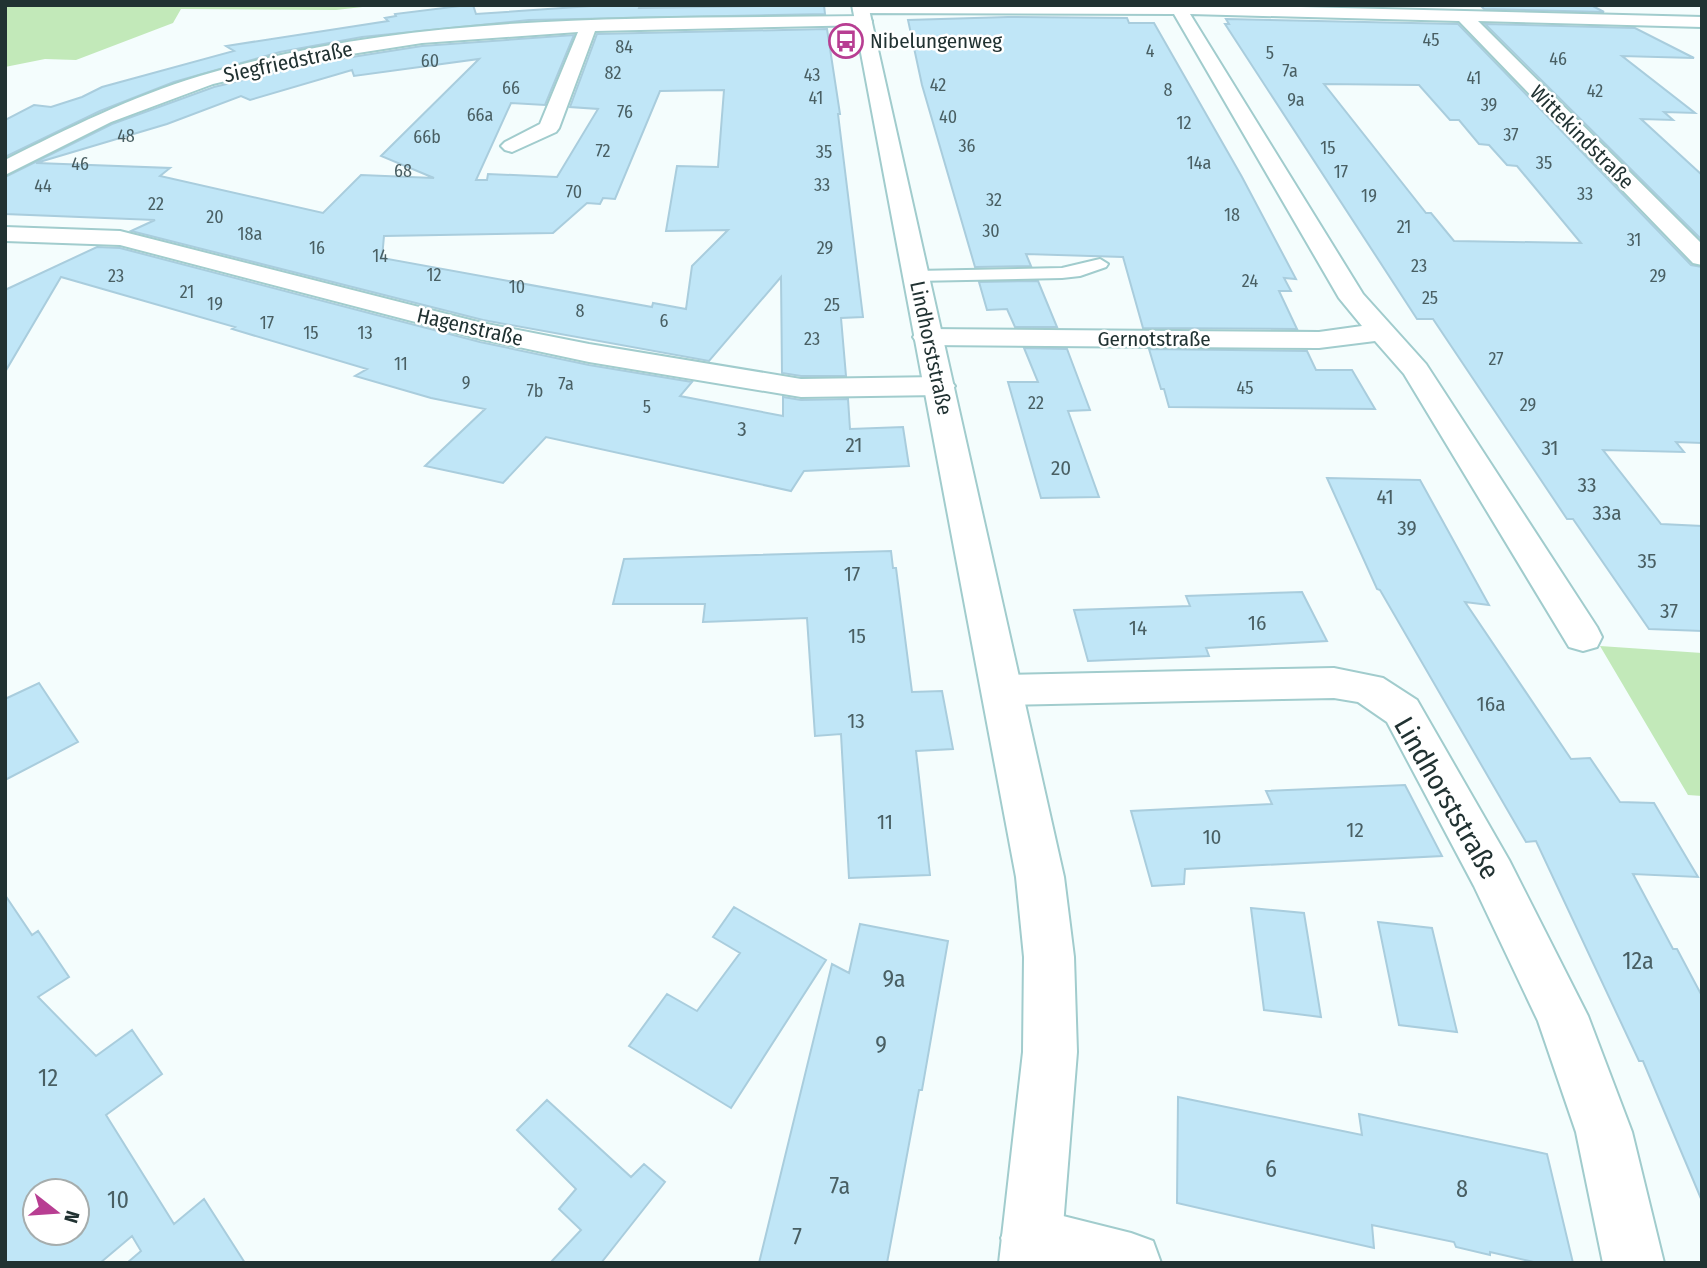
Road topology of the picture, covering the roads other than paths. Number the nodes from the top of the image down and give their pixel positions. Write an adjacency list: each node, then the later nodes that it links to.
1 (1179, 9): 2 (street); 3 (street); 12 (street)
2 (861, 12): 5 (street, Siegfriedstraße); 11 (street, Lindhorststraße)
3 (1462, 15): 4 (street); 9 (street, Wittekindstraße)
4 (1702, 22)
5 (589, 26): 6 (street); 7 (street, Siegfriedstraße)
6 (512, 146)
7 (5, 169)
8 (5, 234): 14 (street, Hagenstraße)
9 (1702, 258)
10 (1100, 264): 11 (lane)
11 (915, 276): 13 (street, Lindhorststraße)
12 (1379, 332): 13 (street, Gernotstraße); 15 (street)
13 (927, 337): 14 (street, Lindhorststraße)
14 (940, 386): 16 (street, Lindhorststraße)
15 (1583, 637)
16 (1002, 691): 17 (street, Lindhorststraße); 19 (street, Lindhorststraße)
17 (1030, 1250): 18 (street, Lindhorststraße)
18 (1131, 1263)
19 (1634, 1263)

